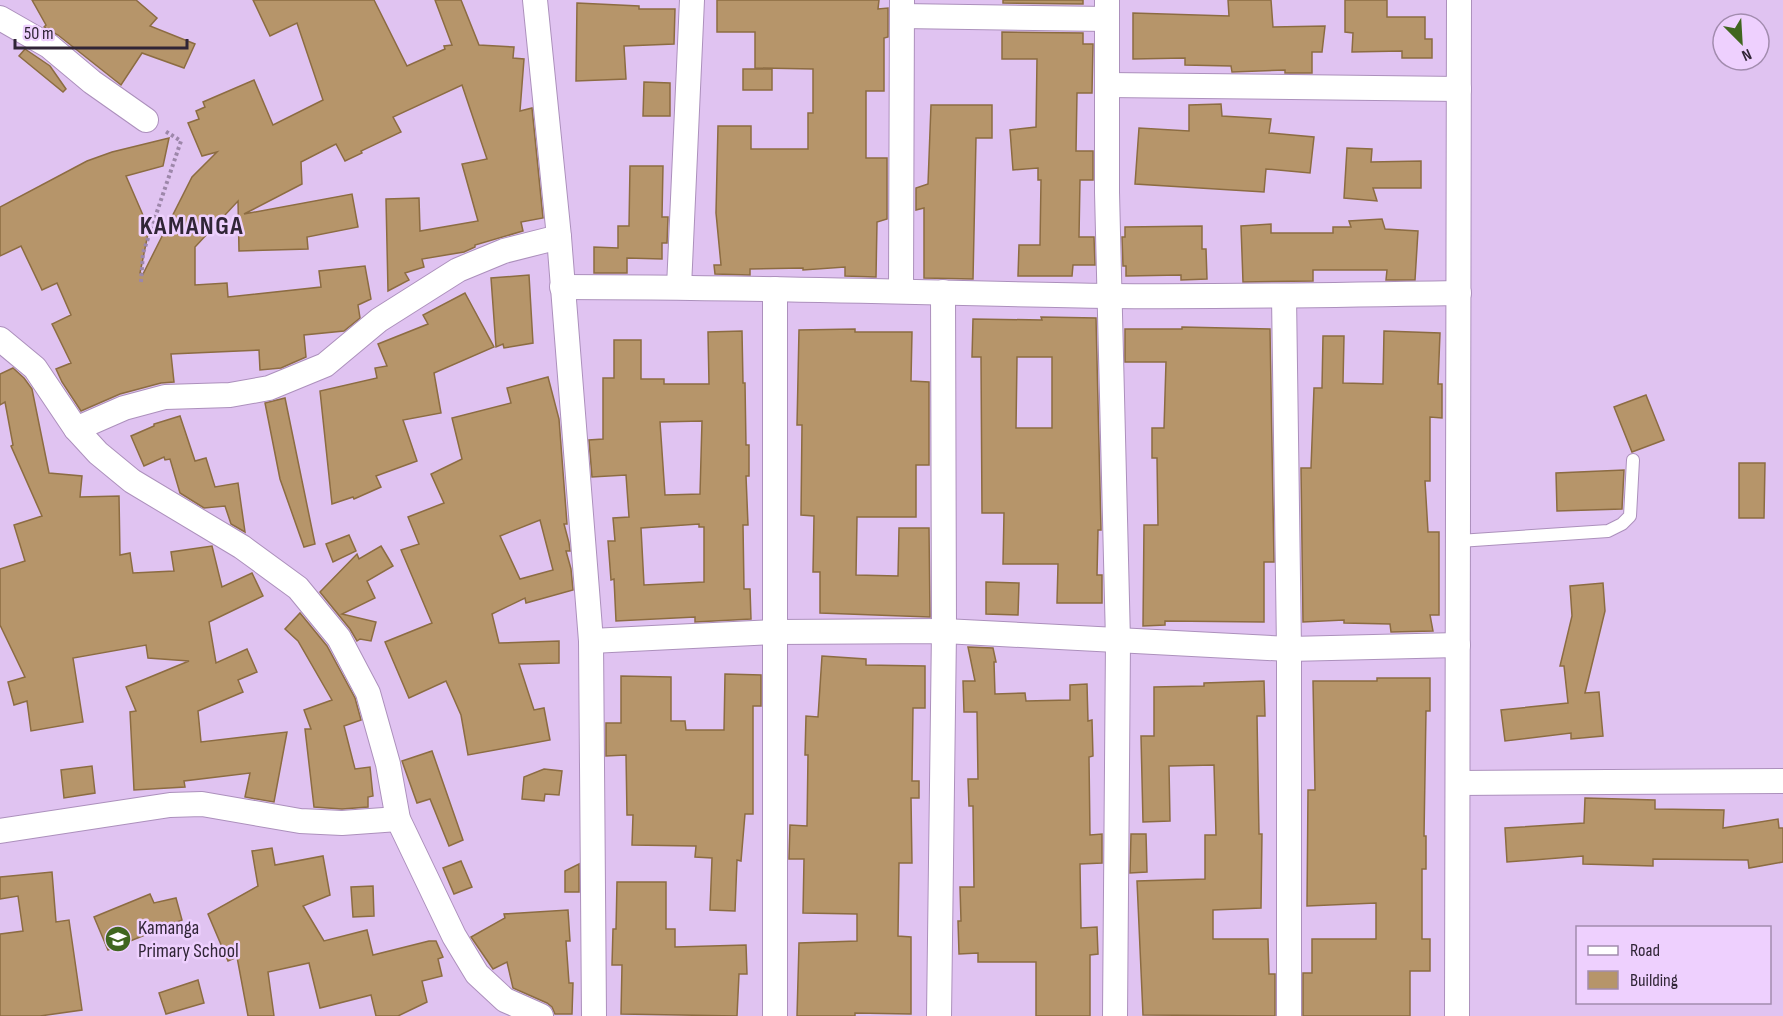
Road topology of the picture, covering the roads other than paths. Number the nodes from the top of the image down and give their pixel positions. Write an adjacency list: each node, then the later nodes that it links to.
1 (535, 0): 10 (street)
2 (692, 0): 12 (street)
3 (1459, 0): 8 (street)
4 (902, 8): 5 (street); 14 (street)
5 (1107, 9): 7 (street)
6 (0, 18): 9 (street)
7 (1108, 85): 8 (street); 17 (street)
8 (1459, 89): 16 (street)
9 (146, 120)
10 (559, 237): 11 (street); 20 (street)
11 (562, 286): 12 (street); 25 (street)
12 (679, 287): 13 (street)
13 (775, 289): 14 (street); 24 (street)
14 (901, 291): 15 (street)
15 (943, 292): 17 (street); 23 (street)
16 (1459, 293): 18 (street); 22 (street)
17 (1111, 296): 18 (street); 26 (street)
18 (1284, 296): 28 (street)
19 (0, 339): 20 (street)
20 (76, 429): 31 (street)
21 (1633, 460): 22 (lane)
22 (1459, 541): 27 (street)
23 (944, 631): 24 (street); 26 (street); 36 (street)
24 (775, 632): 25 (street); 35 (street)
25 (591, 641): 34 (street)
26 (1118, 641): 28 (street); 37 (street)
27 (1458, 645): 28 (street); 30 (street)
28 (1289, 649): 38 (street)
29 (1783, 781): 30 (street)
30 (1458, 783): 39 (street)
31 (398, 819): 32 (street); 33 (street)
32 (0, 831)
33 (541, 1016)
34 (594, 1016)
35 (775, 1016)
36 (939, 1016)
37 (1115, 1016)
38 (1289, 1016)
39 (1457, 1016)

